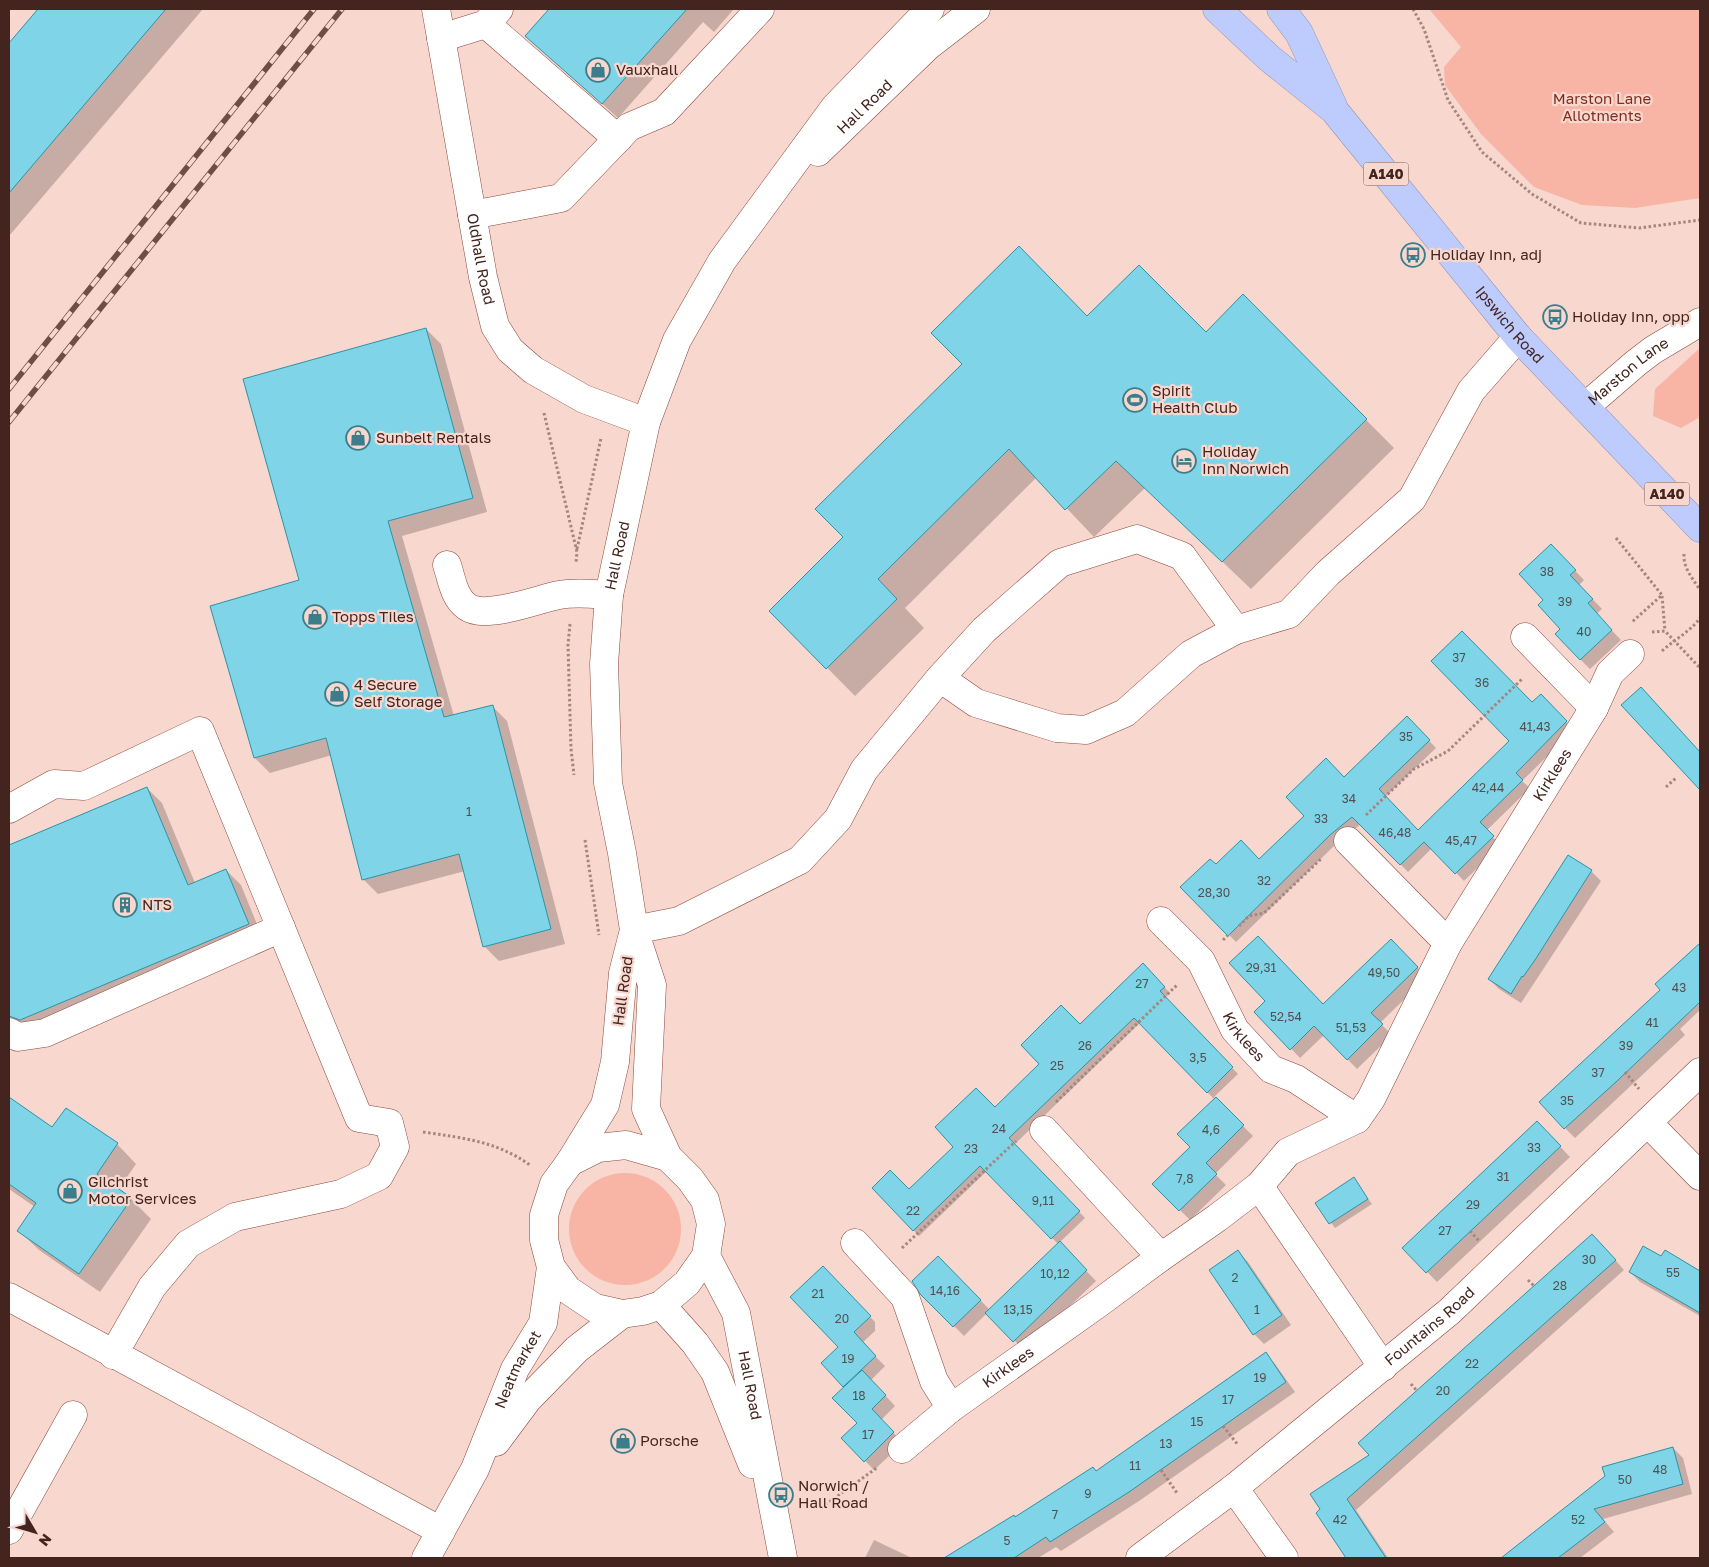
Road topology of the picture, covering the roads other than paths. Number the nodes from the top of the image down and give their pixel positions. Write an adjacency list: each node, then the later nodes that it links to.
1 (436, 9): 8 (street, Oldhall Road)
2 (760, 9): 10 (street)
3 (930, 9): 11 (street, Hall Road)
4 (976, 9): 11 (street, Hall Road)
5 (1218, 9): 9 (highway, Ipswich Road / A140)
6 (1281, 9): 9 (highway, Ipswich Road / A140)
7 (492, 16): 8 (street); 10 (street)
8 (441, 38): 12 (street, Oldhall Road)
9 (1334, 110): 14 (highway, Ipswich Road / A140)
10 (618, 139): 12 (street)
11 (758, 210): 16 (street, Hall Road)
12 (472, 215): 16 (street, Oldhall Road)
13 (1700, 322): 15 (street, Marston Lane)
14 (1518, 337): 15 (highway, Ipswich Road / A140); 20 (street)
15 (1585, 407): 17 (highway, Ipswich Road / A140)
16 (646, 422): 19 (street, Hall Road)
17 (1700, 528)
18 (448, 565): 19 (street)
19 (609, 595): 29 (street, Hall Road)
20 (1236, 630): 23 (street); 23 (street)
21 (1534, 646): 24 (street)
22 (1630, 654): 24 (street, Kirklees)
23 (940, 678): 29 (street)
24 (1594, 708): 30 (street, Kirklees)
25 (9, 809): 28 (street)
26 (1348, 841): 30 (street)
27 (1161, 921): 33 (street, Kirklees)
28 (281, 928): 31 (street); 47 (street)
29 (634, 930): 36 (street, Hall Road); 37 (street, Hall Road)
30 (1448, 943): 33 (street, Kirklees)
31 (9, 1032)
32 (1700, 1072): 34 (street, Fountains Road)
33 (1357, 1119): 39 (street, Kirklees)
34 (1648, 1123): 38 (street); 48 (street, Fountains Road)
35 (1044, 1130): 42 (street)
36 (668, 1157): 37 (street, Hall Road); 41 (street, Hall Road)
37 (570, 1162): 43 (street, Hall Road)
38 (1700, 1176)
39 (1259, 1186): 42 (street, Kirklees); 48 (street)
40 (855, 1243): 49 (street)
41 (706, 1256): 45 (street, Hall Road); 54 (street, Hall Road)
42 (1161, 1257): 49 (street, Kirklees)
43 (551, 1268): 46 (street, Hall Road); 52 (street, Neatmarket)
44 (9, 1297): 47 (street)
45 (660, 1305): 46 (street, Hall Road); 54 (street, Hall Road)
46 (622, 1314): 52 (street, Neatmarket)
47 (113, 1355): 56 (street)
48 (1383, 1367): 53 (street, Fountains Road)
49 (951, 1408): 51 (street, Kirklees)
50 (73, 1415): 55 (street)
51 (902, 1449)
52 (475, 1469): 56 (street, Neatmarket)
53 (1234, 1488): 59 (street, Fountains Road); 60 (street)
54 (775, 1519): 58 (street, Hall Road)
55 (9, 1530)
56 (440, 1531): 57 (street, Neatmarket)
57 (426, 1558)
58 (783, 1558)
59 (1140, 1558)
60 (1284, 1558)

